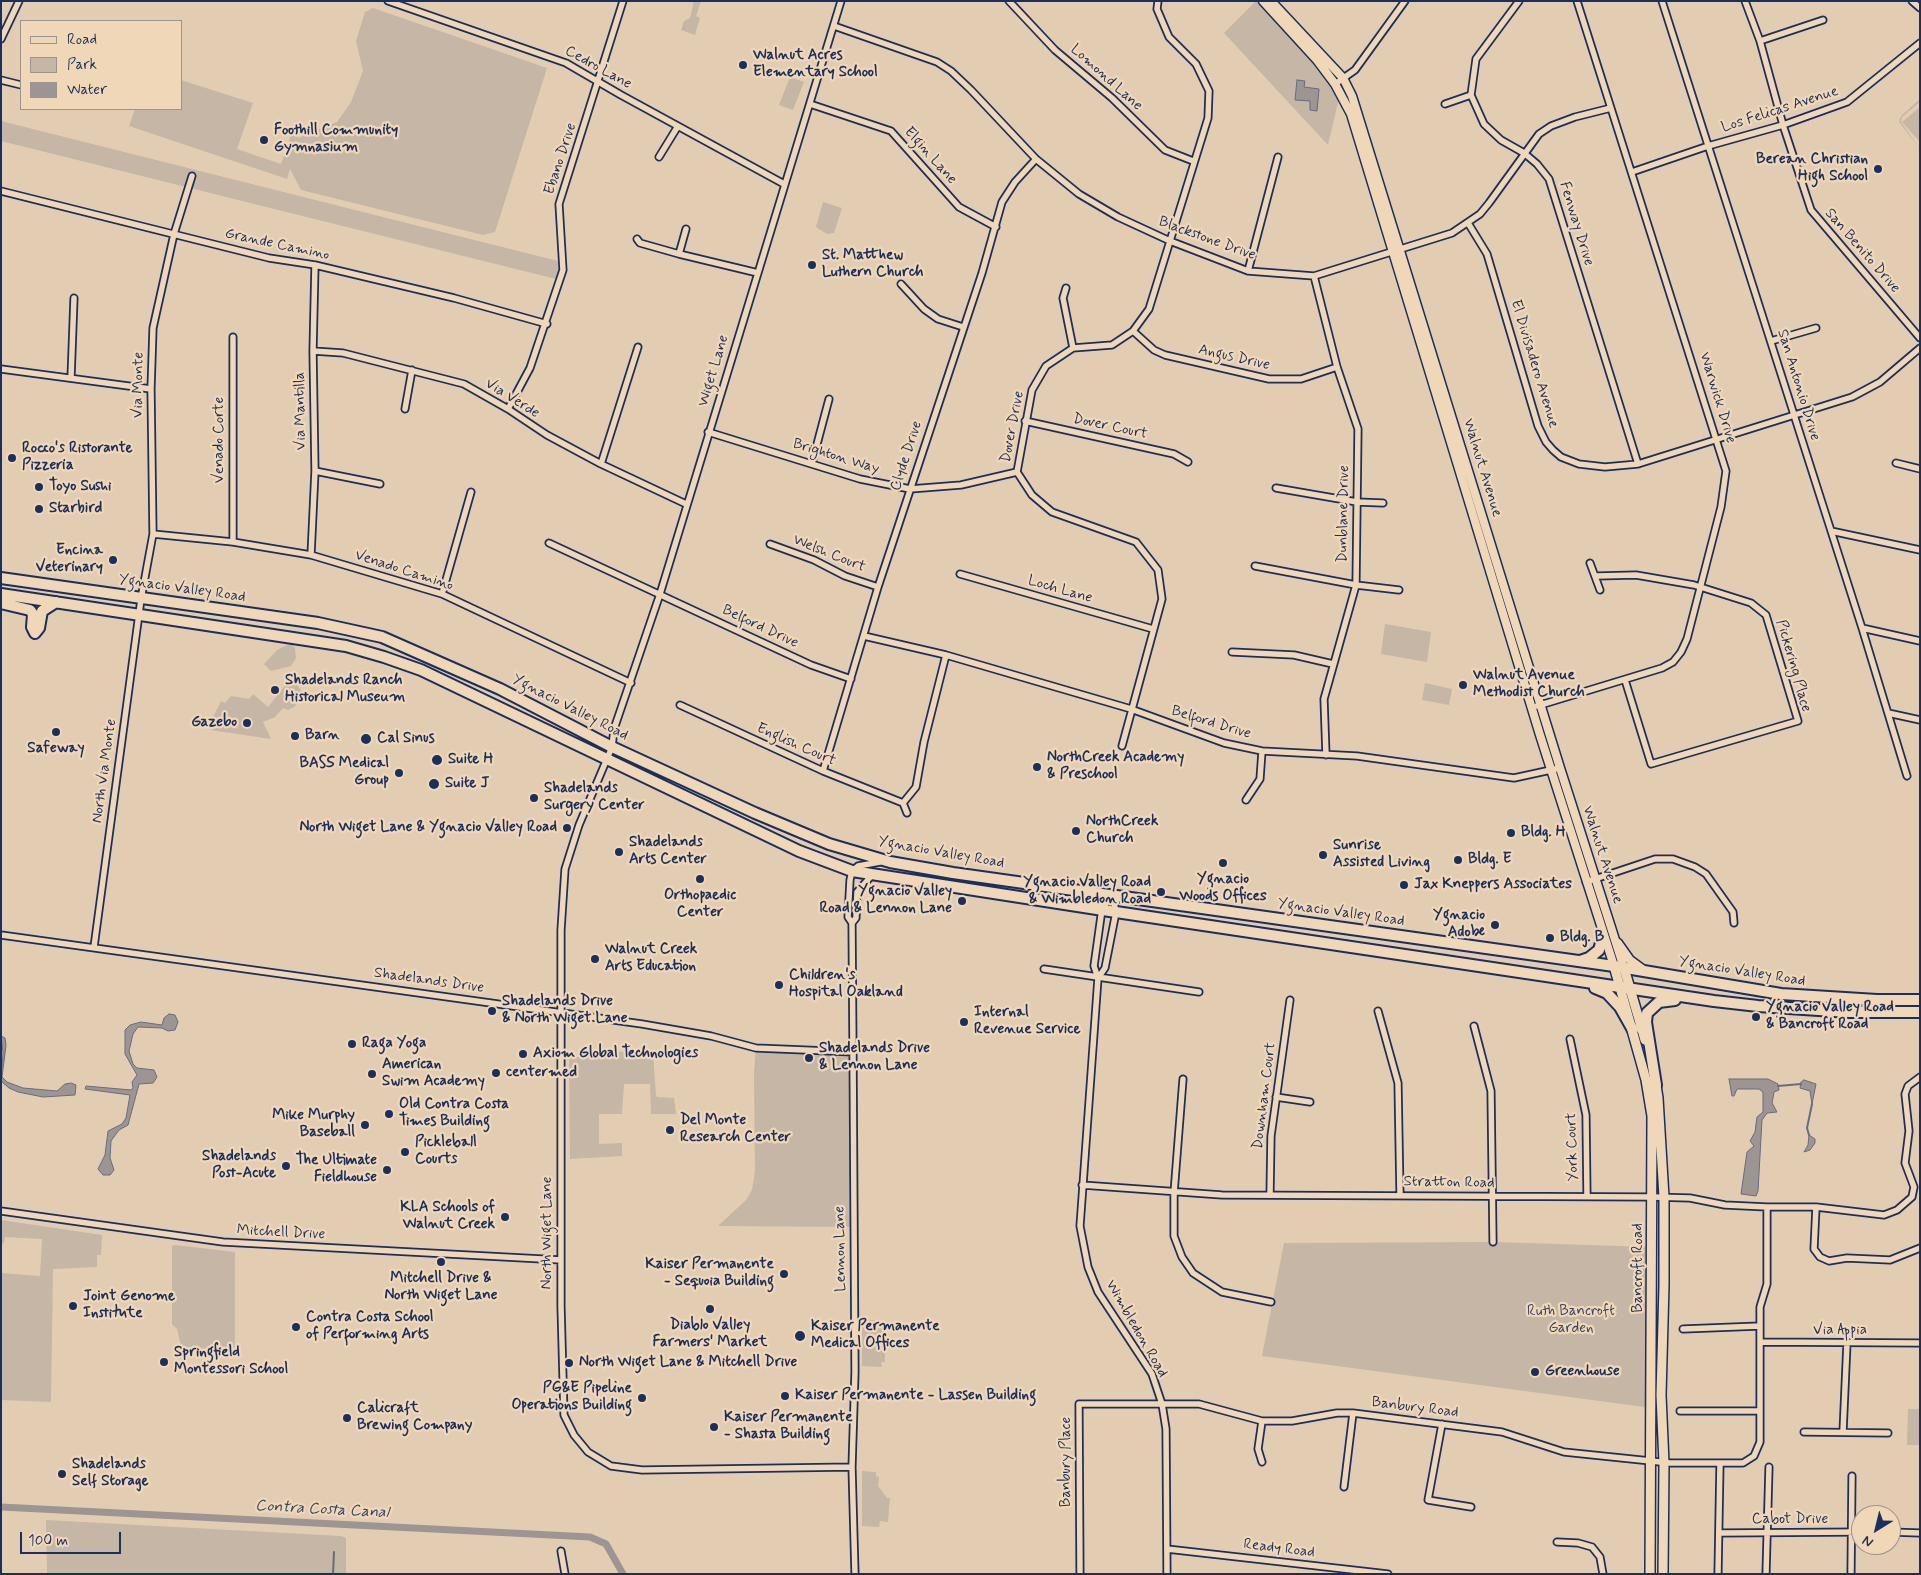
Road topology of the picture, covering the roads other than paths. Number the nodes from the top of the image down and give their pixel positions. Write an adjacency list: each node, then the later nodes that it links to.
1 (20, 1): 18 (street)
2 (389, 1): 23 (street, Cedro Lane)
3 (623, 1): 23 (street, Ebano Drive)
4 (841, 1): 17 (street, Wiget Lane)
5 (1010, 1): 37 (street, Lomond Lane)
6 (1158, 1): 37 (street, Dover Drive)
7 (1263, 1): 24 (street, Walnut Avenue)
8 (1272, 1): 21 (street, Walnut Avenue)
9 (1406, 1): 21 (street)
10 (1519, 1): 26 (street)
11 (1577, 1): 29 (street, Warwick Drive)
12 (1662, 1): 32 (street, San Antonio Drive)
13 (1745, 1): 19 (street, San Benito Drive)
14 (1912, 1): 15 (street)
15 (1920, 8)
16 (1823, 20): 19 (street)
17 (834, 26): 27 (street, Wiget Lane); 36 (street, Blackstone Drive)
18 (1, 39)
19 (1760, 41): 30 (street, San Benito Drive)
20 (1920, 44): 30 (street, Los Felicas Avenue)
21 (1343, 78): 24 (street); 48 (street, Walnut Avenue)
22 (1, 80): 25 (street)
23 (599, 83): 31 (street, Cedro Lane); 57 (street, Ebano Drive)
24 (1335, 84): 48 (street, Walnut Avenue)
25 (20, 85)
26 (1471, 96): 28 (street); 33 (street, Fenway Drive)
27 (810, 104): 40 (street, Wiget Lane); 43 (street, Elgin Lane)
28 (1446, 104)
29 (1611, 108): 33 (street, Blackstone Drive); 38 (street, Warwick Drive)
30 (1783, 125): 32 (street, Los Felicas Avenue); 62 (street, San Benito Drive)
31 (678, 126): 34 (street); 40 (street, Cedro Lane)
32 (1708, 146): 38 (street, Los Felicas Avenue); 63 (street, San Antonio Drive)
33 (1524, 153): 42 (street, Blackstone Drive); 84 (street, Fenway Drive)
34 (659, 157)
35 (1278, 158): 51 (street)
36 (1036, 159): 43 (street, Clyde Drive); 47 (street, Blackstone Drive)
37 (1193, 162): 47 (street, Dover Drive)
38 (1632, 172): 79 (street, Warwick Drive)
39 (192, 176): 45 (street, Via Monte)
40 (784, 184): 52 (street, Wiget Lane)
41 (1, 191): 45 (street, Grande Camino)
42 (1468, 223): 48 (street, Blackstone Drive); 84 (street, El Divisadero Avenue)
43 (996, 227): 58 (street, Clyde Drive)
44 (686, 229): 49 (street)
45 (174, 234): 50 (street, Grande Camino); 72 (street, Via Monte)
46 (637, 239): 49 (street)
47 (1170, 241): 51 (street, Blackstone Drive); 60 (street, Dover Drive)
48 (1396, 250): 53 (street, Blackstone Drive); 129 (street, Walnut Avenue); 131 (street, Walnut Avenue)
49 (679, 254): 52 (street)
50 (316, 265): 57 (street, Grande Camino); 67 (street, Via Mantilla)
51 (1248, 271): 53 (street, Blackstone Drive)
52 (758, 273): 78 (street, Wiget Lane)
53 (1314, 276): 68 (street, Dunblane Drive)
54 (901, 284): 58 (street)
55 (1066, 288): 65 (street)
56 (74, 298): 71 (street)
57 (547, 324): 75 (street, Ebano Drive)
58 (963, 327): 90 (street, Clyde Drive)
59 (1816, 328): 63 (street)
60 (1133, 331): 65 (street, Dover Drive); 68 (street, Angus Drive)
61 (233, 338): 97 (street, Venado Corte)
62 (1920, 338)
63 (1771, 341): 76 (street, San Antonio Drive)
64 (638, 347): 83 (street)
65 (1073, 348): 77 (street, Dover Drive)
66 (1920, 348): 76 (street, El Divisadero Avenue)
67 (313, 351): 70 (street, Via Verde); 86 (street, Via Mantilla)
68 (1337, 368): 92 (street, Dunblane Drive)
69 (1, 369): 71 (street)
70 (412, 370): 74 (street); 75 (street, Via Verde)
71 (71, 378): 72 (street)
72 (150, 390): 96 (street, Via Monte)
73 (829, 399): 81 (street)
74 (405, 409)
75 (508, 409): 83 (street, Via Verde)
76 (1794, 414): 79 (street, El Divisadero Avenue); 95 (street, San Antonio Drive)
77 (1025, 421): 80 (street, Dover Court); 87 (street, Dover Drive)
78 (708, 432): 81 (street, Brighton Way); 94 (street, Wiget Lane)
79 (1717, 439): 84 (street, El Divisadero Avenue); 108 (street, Warwick Drive)
80 (1188, 462)
81 (812, 463): 90 (street, Brighton Way)
82 (1896, 463): 85 (street)
83 (601, 464): 94 (street, Via Verde)
84 (1638, 464)
85 (1920, 468)
86 (315, 471): 88 (street); 101 (street, Via Mantilla)
87 (1017, 472): 90 (street, Brighton Way); 120 (street, Dover Drive)
88 (380, 484)
89 (1276, 488): 92 (street)
90 (910, 489): 109 (street, Clyde Drive)
91 (471, 492): 113 (street)
92 (1357, 502): 93 (street); 107 (street, Dunblane Drive)
93 (1383, 503)
94 (686, 504): 114 (street, Wiget Lane)
95 (1831, 531): 100 (street); 119 (street, San Antonio Drive)
96 (153, 534): 97 (street, Venado Camino); 115 (street, Via Monte)
97 (233, 542): 101 (street, Venado Camino)
98 (549, 543): 114 (street, Belford Drive)
99 (770, 544): 109 (street, Welsh Court)
100 (1920, 550)
101 (311, 555): 113 (street, Venado Camino)
102 (1590, 563): 105 (street)
103 (1256, 566): 107 (street)
104 (960, 574): 120 (street, Loch Lane)
105 (1596, 576): 108 (street, Pickering Place); 111 (street)
106 (1, 578): 115 (highway, Ygnacio Valley Road)
107 (1356, 585): 110 (street); 125 (street, Dunblane Drive)
108 (1700, 586): 127 (street, Warwick Drive); 127 (street, Pickering Place)
109 (878, 587): 121 (street, Clyde Drive)
110 (1399, 590)
111 (1600, 590)
112 (1, 594): 116 (highway, Ygnacio Valley Road)
113 (442, 594): 128 (street, Venado Camino)
114 (660, 594): 126 (street, Belford Drive); 128 (street, Wiget Lane)
115 (142, 599): 118 (street, North Via Monte); 136 (highway, Ygnacio Valley Road)
116 (56, 602): 117 (highway); 118 (highway, Ygnacio Valley Road)
117 (1, 603)
118 (139, 614): 139 (highway, Ygnacio Valley Road); 161 (street, North Via Monte)
119 (1862, 628): 122 (street); 133 (street, San Antonio Drive)
120 (1153, 629): 132 (street, Dover Drive)
121 (864, 636): 124 (street, Belford Drive); 126 (street, Clyde Drive)
122 (1920, 641)
123 (1232, 652): 125 (street)
124 (946, 655): 132 (street, Belford Drive); 144 (street)
125 (1333, 664): 138 (street, Dunblane Drive)
126 (851, 679): 141 (street, Clyde Drive)
127 (1625, 680): 129 (street, Warwick Drive)
128 (631, 683): 136 (street, Wiget Lane)
129 (1542, 704): 131 (street, Warwick Drive); 140 (street, Walnut Avenue)
130 (680, 705): 141 (street, English Court)
131 (1532, 707): 140 (street, Walnut Avenue)
132 (1130, 709): 135 (street, Dover Drive); 137 (street, Belford Drive)
133 (1888, 712): 134 (street); 142 (street, San Antonio Drive)
134 (1920, 720)
135 (1122, 746)
136 (612, 747): 139 (street, North Wiget Lane); 146 (highway, Ygnacio Valley Road)
137 (1262, 751): 138 (street, Belford Drive); 143 (street)
138 (1326, 755): 140 (street, Belford Drive)
139 (607, 760): 147 (highway, Ygnacio Valley Road); 174 (street, North Wiget Lane)
140 (1556, 769): 149 (street, Walnut Avenue); 150 (street, Walnut Avenue)
141 (823, 771): 144 (street, English Court)
142 (1907, 776)
143 (1246, 800)
144 (904, 803): 145 (street)
145 (906, 813)
146 (890, 862): 147 (street); 151 (highway, Ygnacio Valley Road)
147 (852, 871): 148 (highway, Ygnacio Valley Road); 154 (street, Lennon Lane)
148 (872, 874): 152 (highway, Ygnacio Valley Road); 154 (street, Lennon Lane)
149 (1596, 879): 150 (street); 155 (street); 160 (street, Walnut Avenue)
150 (1586, 882): 159 (street, Walnut Avenue)
151 (1112, 895): 152 (street, Wimbledon Road); 153 (street, Wimbledon Road); 162 (highway, Ygnacio Valley Road)
152 (1102, 910): 153 (highway, Ygnacio Valley Road); 156 (street, Wimbledon Road)
153 (1116, 912): 157 (street, Wimbledon Road); 167 (highway, Ygnacio Valley Road)
154 (852, 923): 179 (street, Lennon Lane)
155 (1734, 923)
156 (1099, 927): 157 (street); 166 (street, Wimbledon Road)
157 (1113, 929): 166 (street, Wimbledon Road)
158 (1, 935): 161 (street, Shadelands Drive)
159 (1603, 936): 162 (highway); 163 (street, Walnut Avenue)
160 (1614, 938): 163 (street, Walnut Avenue); 165 (street)
161 (94, 947): 174 (street, Shadelands Drive)
162 (1577, 962): 163 (highway, Ygnacio Valley Road)
163 (1619, 967): 165 (highway, Ygnacio Valley Road); 168 (main road, Bancroft Road)
164 (1044, 969): 166 (street)
165 (1646, 972): 171 (highway, Ygnacio Valley Road)
166 (1098, 978): 169 (street); 185 (street, Wimbledon Road)
167 (1558, 978): 168 (highway, Ygnacio Valley Road); 177 (highway)
168 (1625, 988): 172 (highway, Ygnacio Valley Road); 177 (main road, Bancroft Road); 182 (main road, Bancroft Road)
169 (1199, 992)
170 (1290, 1000): 183 (street, Downham Court)
171 (1920, 1000)
172 (1714, 1001): 175 (highway, Ygnacio Valley Road); 182 (highway)
173 (1378, 1011): 188 (street)
174 (560, 1012): 179 (street, Shadelands Drive); 198 (street, North Wiget Lane)
175 (1920, 1012)
176 (1474, 1026): 189 (street)
177 (1633, 1030): 191 (main road, Bancroft Road)
178 (1570, 1039): 190 (street, York Court)
179 (853, 1052): 219 (street, Lennon Lane)
180 (1920, 1077): 194 (street, Stratton Road)
181 (1183, 1079): 186 (street)
182 (1656, 1085): 192 (main road, Bancroft Road)
183 (1276, 1097): 184 (street); 187 (street, Downham Court)
184 (1310, 1102)
185 (1082, 1185): 186 (street, Stratton Road); 205 (street, Wimbledon Road)
186 (1174, 1193): 187 (street, Stratton Road); 199 (street)
187 (1270, 1195): 188 (street, Stratton Road)
188 (1400, 1195): 189 (street, Stratton Road)
189 (1493, 1196): 190 (street, Stratton Road); 196 (street)
190 (1587, 1196): 191 (street, Stratton Road)
191 (1652, 1197): 192 (street, Stratton Road); 215 (main road, Bancroft Road)
192 (1664, 1197): 193 (street, Stratton Road); 216 (main road, Bancroft Road)
193 (1767, 1207): 194 (street, Stratton Road); 200 (street, Banbury Road)
194 (1816, 1207): 197 (street)
195 (1, 1211): 198 (street, Mitchell Drive)
196 (1493, 1242)
197 (1920, 1248)
198 (561, 1260): 219 (street, North Wiget Lane)
199 (1271, 1302)
200 (1760, 1326): 201 (street); 202 (street, Banbury Road)
201 (1683, 1329)
202 (1760, 1342): 203 (street, Via Appia); 207 (street, Banbury Road)
203 (1847, 1343): 204 (street, Via Appia); 212 (street)
204 (1920, 1343)
205 (1162, 1404): 209 (street, Banbury Road); 230 (street, Wimbledon Road); 235 (street, Banbury Place)
206 (1680, 1411): 207 (street)
207 (1759, 1411): 217 (street, Banbury Road)
208 (1353, 1413): 209 (street, Banbury Road); 210 (street, Banbury Road); 221 (street)
209 (1262, 1420): 214 (street)
210 (1442, 1424): 215 (street, Banbury Road); 223 (street)
211 (1804, 1432): 212 (street)
212 (1843, 1432): 213 (street)
213 (1888, 1433)
214 (1262, 1462)
215 (1652, 1462): 216 (street, Banbury Road); 239 (main road, Bancroft Road)
216 (1664, 1463): 217 (street, Banbury Road); 240 (main road, Bancroft Road)
217 (1720, 1463): 227 (street)
218 (1769, 1466): 224 (street)
219 (852, 1467): 234 (street, Lennon Lane)
220 (1852, 1476): 222 (street)
221 (1344, 1487)
222 (1851, 1505)
223 (1471, 1507)
224 (1767, 1532): 225 (street, Cabot Drive); 227 (street, Cabot Drive); 242 (street)
225 (1851, 1532)
226 (1901, 1532): 228 (street)
227 (1719, 1533): 241 (street)
228 (1920, 1533)
229 (1557, 1542): 238 (street)
230 (1167, 1549): 236 (street, Wimbledon Road); 237 (street, Ready Road)
231 (561, 1551): 233 (street)
232 (1851, 1555): 243 (street)
233 (565, 1574)
234 (855, 1574)
235 (1080, 1574)
236 (1167, 1574)
237 (1388, 1574)
238 (1603, 1574)
239 (1650, 1574)
240 (1663, 1574)
241 (1718, 1574)
242 (1766, 1574)
243 (1851, 1574)

